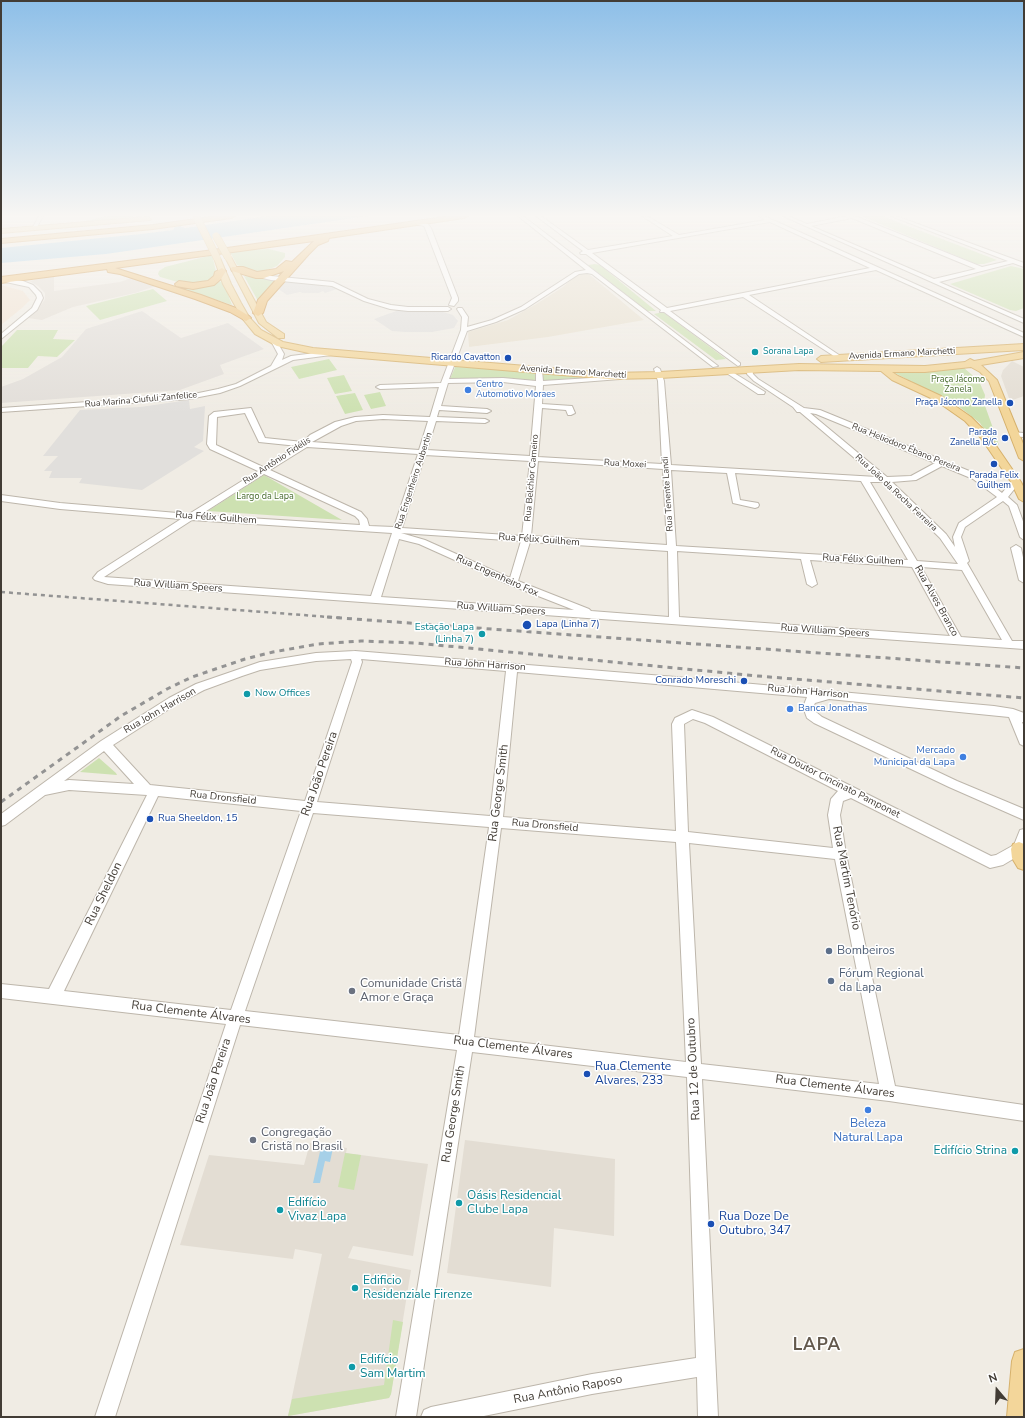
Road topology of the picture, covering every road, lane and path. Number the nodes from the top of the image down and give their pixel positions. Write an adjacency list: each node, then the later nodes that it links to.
1 (153, 282): 23 (highway)
2 (172, 282): 3 (highway)
3 (210, 282)
4 (226, 282): 23 (main road, Avenida Ermano Marchetti)
5 (241, 282): 21 (main road, Avenida Ermano Marchetti)
6 (279, 282): 21 (highway)
7 (314, 282): 17 (street)
8 (449, 282): 17 (street)
9 (561, 282): 26 (street)
10 (607, 282): 19 (street)
11 (628, 282): 18 (street)
12 (807, 282): 16 (street)
13 (908, 282): 27 (street)
14 (934, 282): 22 (street)
15 (23, 283): 28 (street)
16 (745, 295): 18 (street); 36 (street)
17 (450, 307): 24 (street); 24 (street)
18 (663, 308): 19 (street); 38 (street)
19 (647, 312): 41 (street)
20 (1024, 312): 22 (street)
21 (258, 313): 37 (main road, Avenida Ermano Marchetti)
22 (1012, 316): 25 (street)
23 (246, 318): 29 (main road, Avenida Ermano Marchetti)
24 (465, 321): 26 (street, Rua Engenheiro Aubertin)
25 (1024, 321)
26 (464, 330): 37 (street, Rua Engenheiro Aubertin)
27 (1024, 334)
28 (1, 337)
29 (274, 341): 32 (main road, Avenida Ermano Marchetti); 40 (street)
30 (1024, 347): 31 (main road, Avenida Ermano Marchetti)
31 (940, 352): 33 (main road, Avenida Ermano Marchetti); 39 (main road)
32 (338, 353): 37 (main road, Avenida Ermano Marchetti); 40 (street, Rua Marina Ciufuli Zanfelice)
33 (889, 354): 36 (main road, Avenida Ermano Marchetti); 43 (main road)
34 (1024, 354): 35 (main road, Avenida Ermano Marchetti)
35 (1009, 357): 39 (main road, Avenida Ermano Marchetti); 48 (main road)
36 (840, 358): 38 (main road, Avenida Ermano Marchetti)
37 (454, 359): 45 (main road, Avenida Ermano Marchetti); 47 (main road, Avenida Ermano Marchetti); 50 (street, Rua Engenheiro Aubertin)
38 (738, 364): 41 (main road, Avenida Ermano Marchetti)
39 (972, 364): 43 (main road, Avenida Ermano Marchetti); 48 (main road)
40 (274, 366): 56 (street, Rua Marina Ciufuli Zanfelice)
41 (715, 366): 47 (main road, Avenida Ermano Marchetti)
42 (826, 367): 43 (main road, Avenida Ermano Marchetti); 44 (main road, Avenida Ermano Marchetti); 52 (main road)
43 (883, 369): 52 (main road)
44 (750, 370): 46 (main road, Avenida Ermano Marchetti); 57 (street, Rua Heliodoro Ébano Pereira)
45 (539, 371): 49 (main road, Avenida Ermano Marchetti); 51 (street, Rua Belchior Carneiro)
46 (727, 371): 47 (main road, Avenida Ermano Marchetti); 57 (street, Rua Heliodoro Ébano Pereira)
47 (658, 372): 49 (main road, Avenida Ermano Marchetti); 68 (street, Rua Tenente Landi)
48 (996, 374): 62 (main road)
49 (630, 376): 51 (street)
50 (445, 383): 51 (street); 53 (street); 55 (street, Rua Engenheiro Aubertin)
51 (540, 383): 54 (street, Rua Belchior Carneiro)
52 (906, 384): 73 (main road)
53 (380, 386)
54 (538, 406): 59 (street); 66 (street, Rua Belchior Carneiro)
55 (437, 408): 58 (street); 60 (street, Rua Engenheiro Aubertin)
56 (1, 410)
57 (803, 410): 67 (street, Rua Heliodoro Ébano Pereira); 72 (street, Rua João da Rocha Ferreira)
58 (487, 411)
59 (571, 413)
60 (434, 418): 61 (street, Rua Antônio Fidélis); 63 (street, Rua Antônio Fidélis); 64 (street, Rua Engenheiro Aubertin)
61 (485, 421)
62 (1019, 435): 65 (main road)
63 (304, 445): 64 (street, Rua Moxei); 69 (street, Rua Antônio Fidélis); 69 (street)
64 (423, 451): 66 (street, Rua Moxei); 80 (street, Rua Engenheiro Aubertin)
65 (1024, 458)
66 (534, 459): 68 (street, Rua Moxei); 83 (street, Rua Belchior Carneiro)
67 (942, 462): 72 (street, Rua Moxei); 74 (street, Rua Heliodoro Ébano Pereira)
68 (666, 466): 70 (street, Rua Moxei); 85 (street, Rua Tenente Landi)
69 (262, 470): 78 (street, Rua Antônio Fidélis); 79 (street)
70 (730, 470): 71 (street, Rua Moxei); 77 (street)
71 (864, 479): 72 (street, Rua Moxei); 88 (street, Rua Alves Branco)
72 (885, 480): 89 (street, Rua João da Rocha Ferreira)
73 (1016, 482): 74 (street); 76 (main road)
74 (1003, 496): 82 (street, Rua Heliodoro Ébano Pereira); 89 (street)
75 (1, 498): 78 (street, Rua Félix Guilhem)
76 (1024, 498)
77 (755, 505)
78 (189, 517): 79 (street, Rua Félix Guilhem); 90 (street, Rua Antônio Fidélis)
79 (365, 528): 80 (street, Rua Félix Guilhem)
80 (397, 532): 81 (street, Rua Félix Guilhem); 84 (street, Rua Engenheiro Fox); 94 (street, Rua Engenheiro Aubertin)
81 (429, 532): 83 (street, Rua Félix Guilhem); 84 (street)
82 (1024, 537)
83 (526, 540): 85 (street, Rua Félix Guilhem); 92 (street, Rua Belchior Carneiro)
84 (422, 542): 92 (street, Rua Engenheiro Fox)
85 (672, 548): 87 (street, Rua Félix Guilhem); 96 (street, Rua Tenente Landi)
86 (1016, 548): 91 (street)
87 (805, 557): 88 (street, Rua Félix Guilhem); 93 (street)
88 (914, 563): 89 (street, Rua Félix Guilhem); 97 (street, Rua Alves Branco)
89 (965, 567): 98 (street)
90 (99, 580): 94 (street, Rua William Speers)
91 (1024, 580)
92 (513, 583): 95 (street, Rua Engenheiro Fox)
93 (812, 584)
94 (375, 600): 95 (street, Rua William Speers)
95 (598, 616): 96 (street, Rua William Speers)
96 (674, 620): 97 (street, Rua William Speers)
97 (958, 641): 98 (street, Rua William Speers)
98 (1009, 644): 99 (street, Rua William Speers)
99 (1024, 645)
100 (355, 655): 101 (street, Rua John Harrison); 107 (street, Rua John Harrison); 111 (street, Rua João Pereira)
101 (512, 667): 102 (street, Rua John Harrison); 114 (street, Rua George Smith)
102 (829, 694): 103 (street, Rua John Harrison); 112 (street)
103 (1013, 713): 104 (street, Rua John Harrison); 106 (street)
104 (1024, 718)
105 (679, 721): 110 (street, Rua Doutor Cincinato Pamponet); 115 (street, Rua 12 de Outubro)
106 (1024, 741)
107 (105, 744): 108 (street); 109 (street, Rua John Harrison)
108 (151, 790): 109 (street, Rua Dronsfield); 111 (street, Rua Dronsfield); 119 (street, Rua Sheldon)
109 (40, 792): 113 (street, Rua John Harrison)
110 (854, 792): 116 (street, Rua Doutor Cincinato Pamponet); 117 (street, Rua Martim Tenório)
111 (309, 806): 114 (street, Rua Dronsfield); 120 (street, Rua João Pereira)
112 (1024, 814)
113 (1, 820)
114 (496, 822): 115 (street, Rua Dronsfield); 121 (street, Rua George Smith)
115 (682, 837): 117 (street, Rua Dronsfield); 122 (street, Rua 12 de Outubro)
116 (1022, 849)
117 (840, 854): 123 (street, Rua Martim Tenório)
118 (2, 993): 119 (street, Rua Clemente Álvares)
119 (53, 997): 120 (street, Rua Clemente Álvares)
120 (235, 1018): 121 (street, Rua Clemente Álvares); 127 (street, Rua João Pereira)
121 (465, 1042): 122 (street, Rua Clemente Álvares); 128 (street, Rua George Smith)
122 (694, 1070): 123 (street, Rua Clemente Álvares); 126 (street, Rua 12 de Outubro)
123 (889, 1093): 124 (street, Rua Clemente Álvares)
124 (1024, 1113)
125 (1024, 1361): 131 (main road)
126 (706, 1366): 129 (street, Rua Antônio Raposo); 130 (street, Rua 12 de Outubro)
127 (105, 1417)
128 (406, 1417)
129 (431, 1417)
130 (708, 1417)
131 (1020, 1417)

